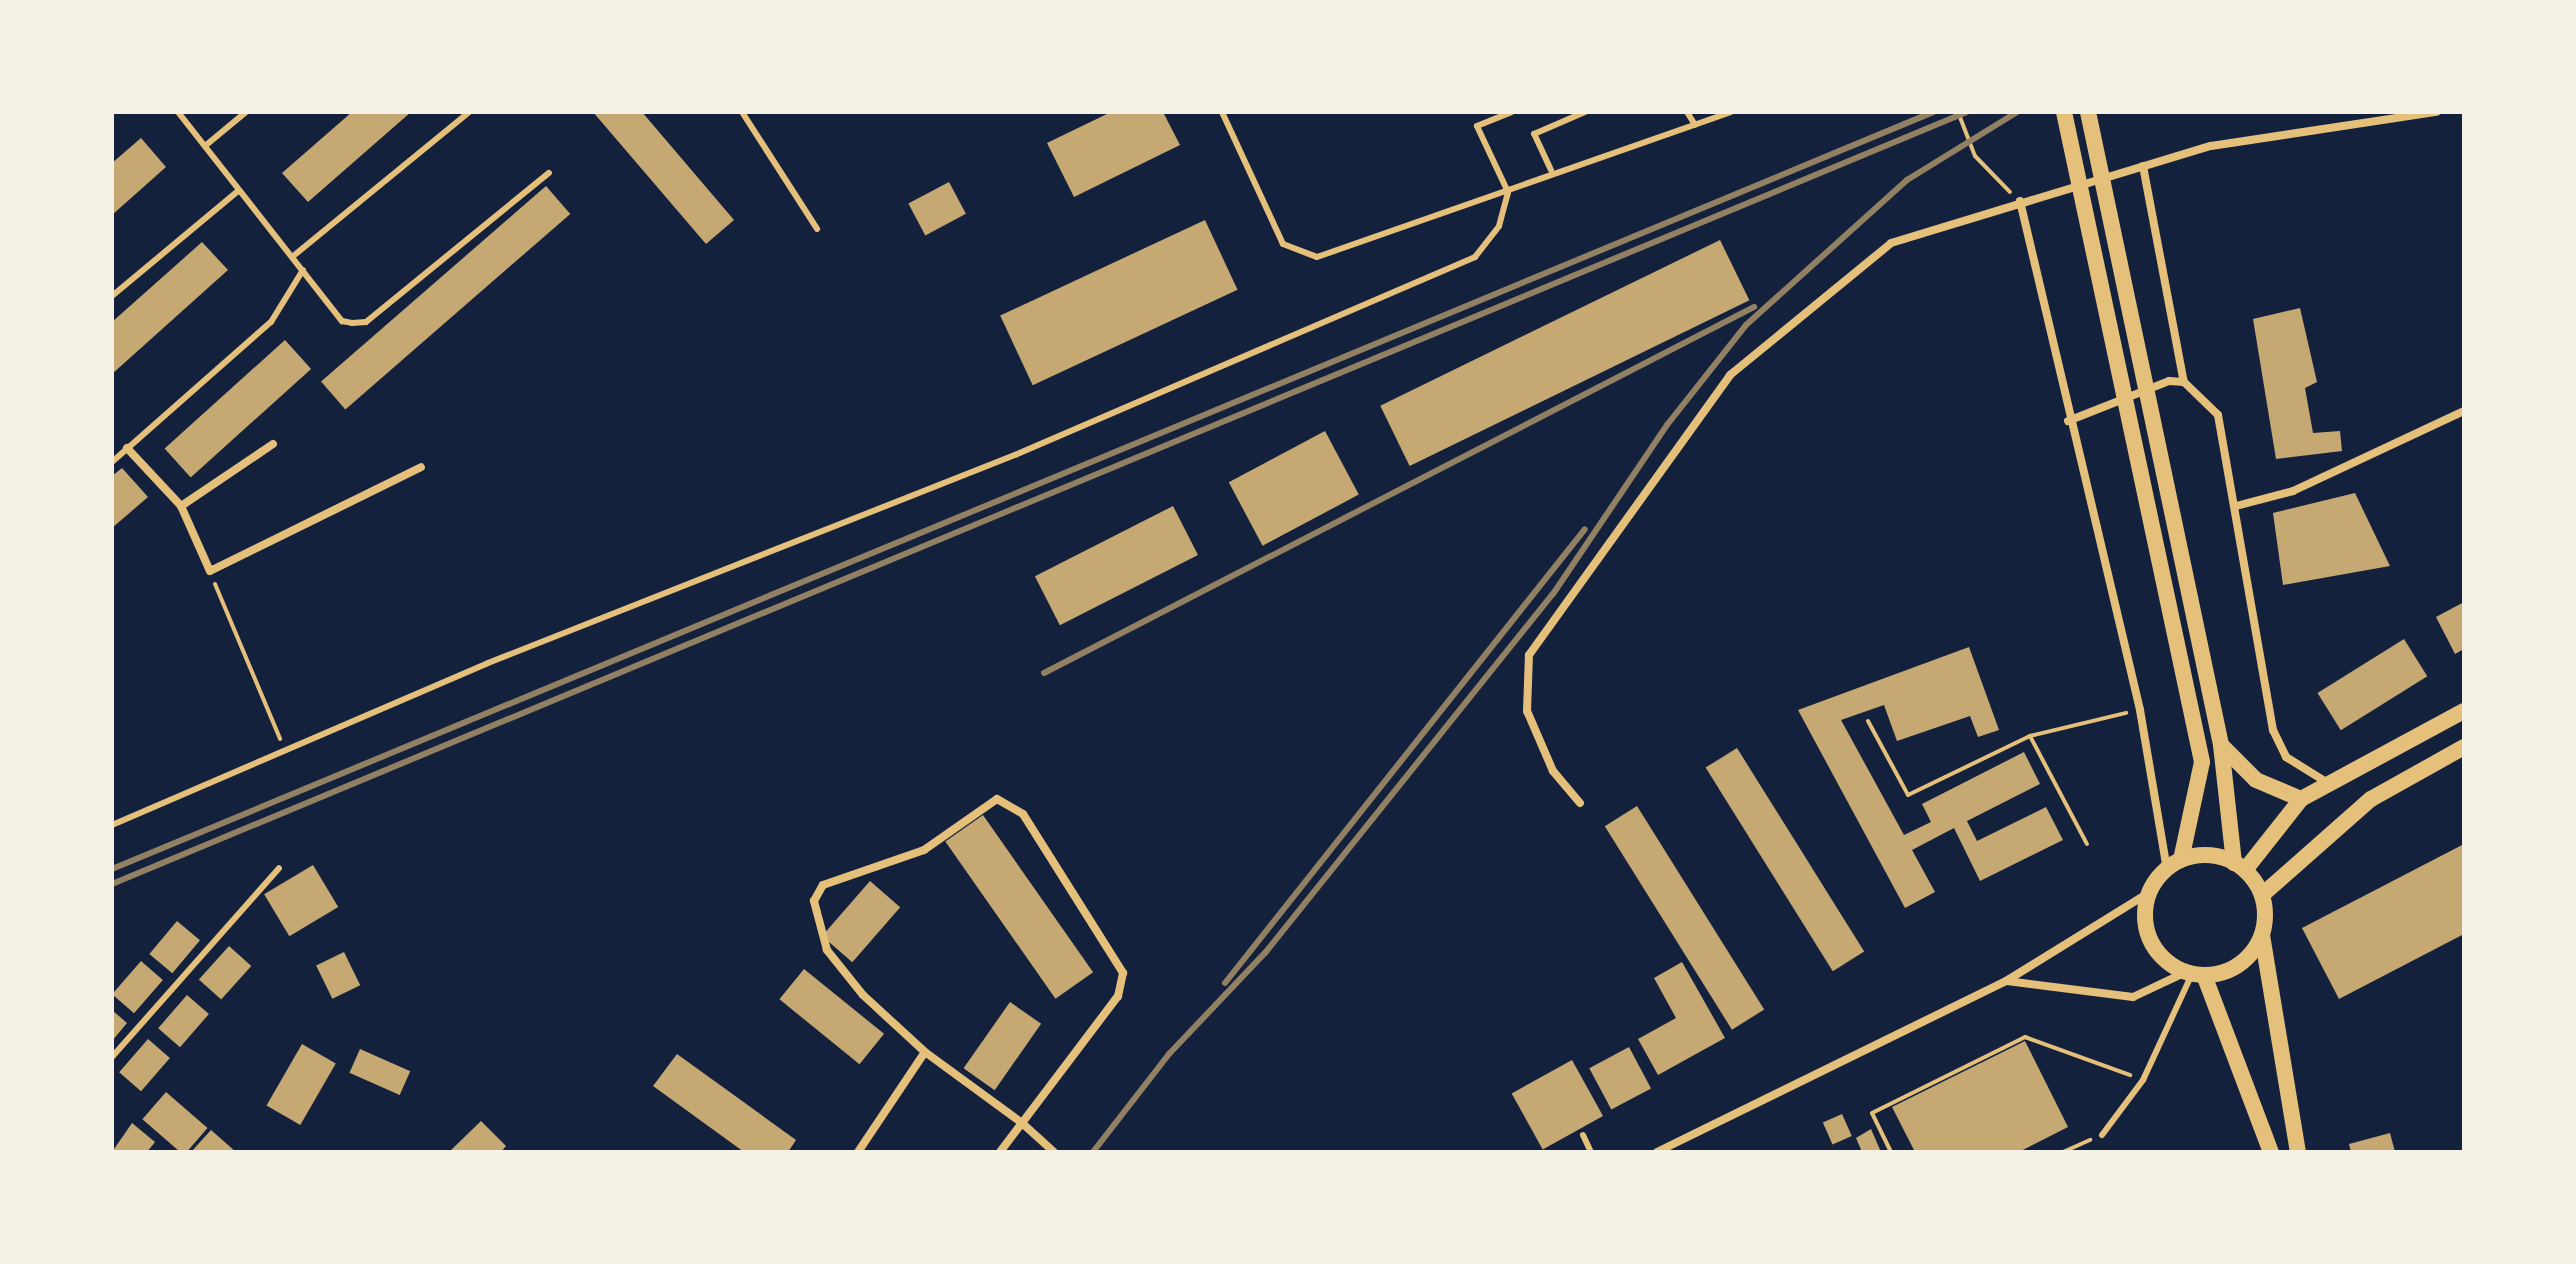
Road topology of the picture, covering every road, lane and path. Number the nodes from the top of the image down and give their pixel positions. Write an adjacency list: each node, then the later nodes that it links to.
1 (178, 112): 15 (lane)
2 (246, 112): 15 (lane)
3 (469, 112): 23 (lane)
4 (742, 112): 22 (lane)
5 (1222, 112): 20 (lane)
6 (1511, 112): 20 (lane)
7 (1585, 112): 17 (lane)
8 (1687, 112): 14 (lane)
9 (1730, 112): 14 (lane)
10 (1958, 112): 21 (path)
11 (2064, 112): 48 (main road)
12 (2088, 112): 40 (main road)
13 (2436, 112): 16 (street)
14 (1695, 125): 17 (lane)
15 (205, 146): 19 (lane)
16 (2143, 166): 21 (street); 26 (street)
17 (1551, 170): 20 (lane)
18 (549, 173): 24 (lane)
19 (239, 190): 23 (lane); 25 (lane)
20 (1508, 192): 42 (lane)
21 (2020, 201): 28 (street); 45 (street)
22 (817, 229)
23 (292, 257): 24 (lane)
24 (303, 270): 30 (lane)
25 (112, 296)
26 (2184, 382): 28 (street); 34 (street)
27 (2464, 411): 34 (street)
28 (2068, 421): 36 (street)
29 (273, 444): 33 (street)
30 (127, 448): 31 (lane); 33 (street)
31 (112, 462)
32 (421, 467): 35 (street)
33 (181, 506): 35 (street)
34 (2236, 506): 43 (street)
35 (210, 571): 42 (path)
36 (2140, 710): 39 (path); 48 (street)
37 (2464, 711): 43 (main road)
38 (1868, 721): 39 (path)
39 (2030, 736): 47 (path)
40 (2221, 745): 44 (main road); 49 (main road)
41 (2464, 747): 52 (main road)
42 (284, 748): 46 (lane)
43 (2329, 783): 44 (main road)
44 (2301, 799): 49 (main road)
45 (1580, 803)
46 (112, 825)
47 (2087, 844)
48 (2174, 865): 49 (main road); 51 (main road)
49 (2239, 866): 52 (main road)
50 (279, 868): 57 (lane)
51 (2150, 892): 54 (main road); 55 (street)
52 (2262, 895): 53 (main road)
53 (2262, 935): 54 (main road); 73 (main road)
54 (2194, 974): 55 (street); 58 (lane); 72 (main road)
55 (2006, 981): 62 (street)
56 (925, 1052): 59 (street); 59 (street); 63 (street)
57 (112, 1057)
58 (2143, 1080): 61 (lane); 70 (path)
59 (1022, 1123): 64 (street); 65 (street)
60 (1583, 1135): 66 (lane)
61 (2102, 1135): 71 (path)
62 (1671, 1148): 67 (street)
63 (858, 1152)
64 (1000, 1152)
65 (1054, 1152)
66 (1591, 1152)
67 (1657, 1152)
68 (1824, 1152): 69 (path)
69 (1837, 1152)
70 (1891, 1152)
71 (2063, 1152)
72 (2271, 1152)
73 (2298, 1152)

